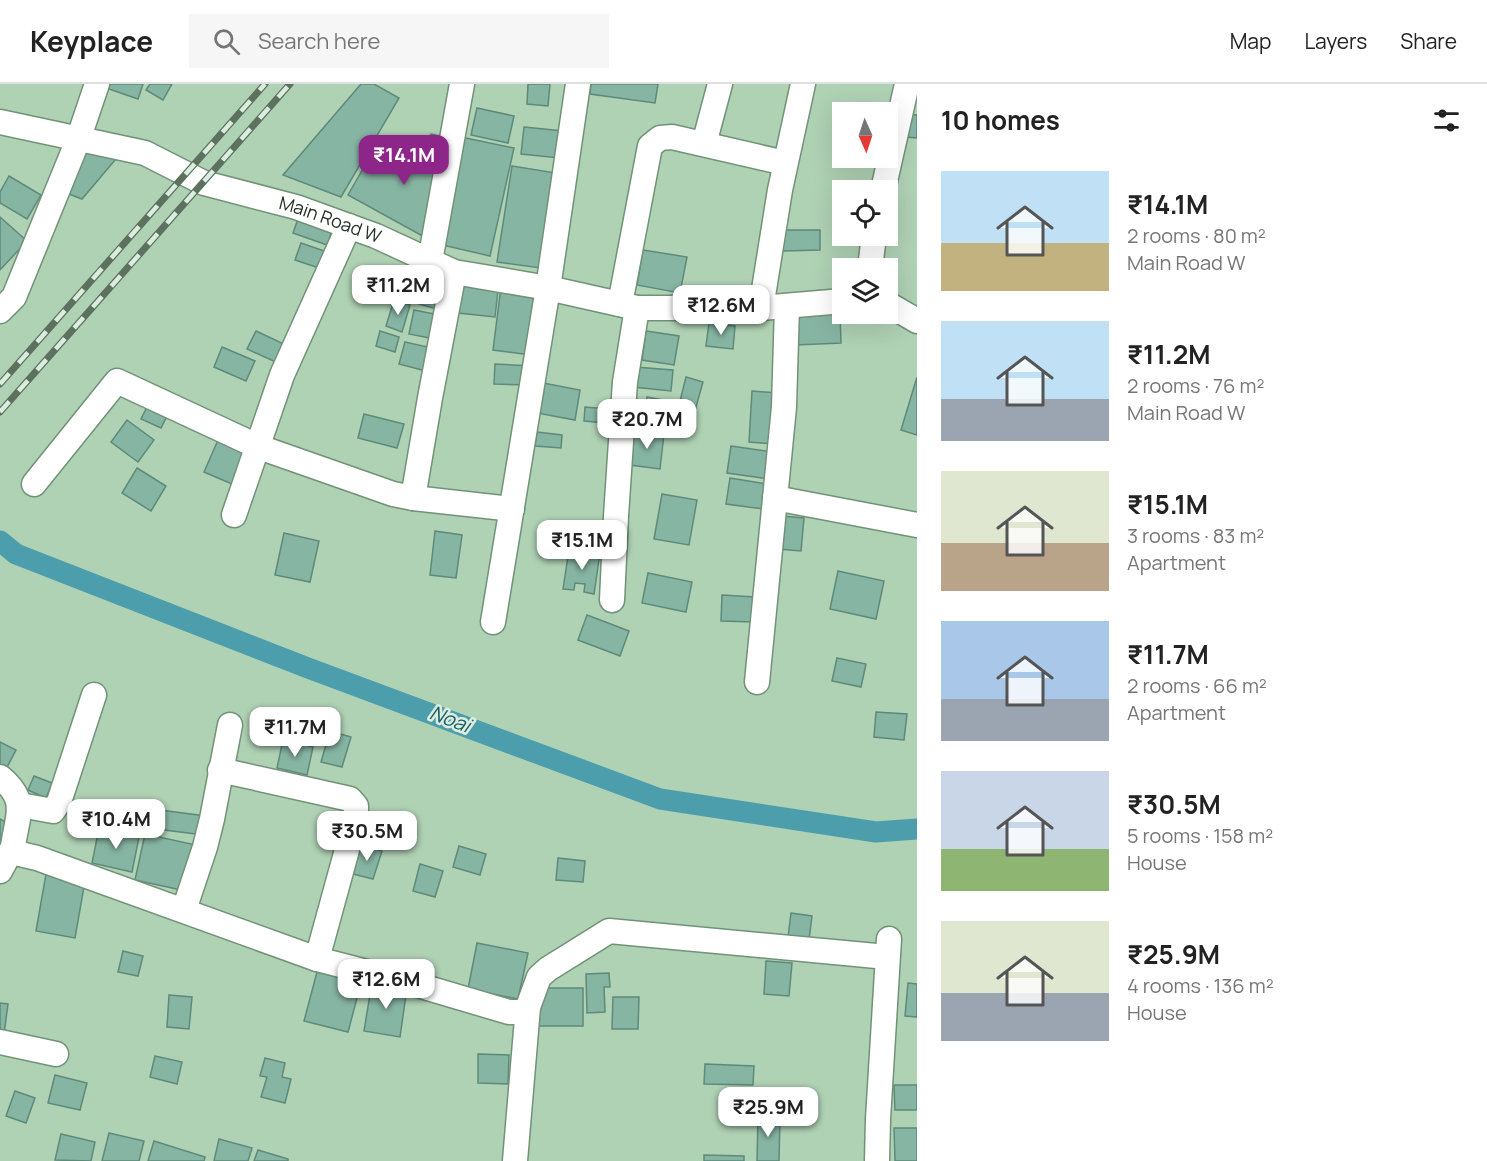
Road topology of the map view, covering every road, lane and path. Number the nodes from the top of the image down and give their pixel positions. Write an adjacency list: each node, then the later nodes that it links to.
1 (97, 84): 8 (street)
2 (462, 84): 13 (street)
3 (578, 84): 15 (street)
4 (720, 84): 9 (street)
5 (803, 84): 10 (street)
6 (907, 84): 11 (street)
7 (0, 122): 8 (street, Main Road W)
8 (78, 140): 12 (street, Main Road W); 21 (street)
9 (704, 144): 10 (street); 17 (street)
10 (785, 163): 19 (street)
11 (885, 180)
12 (349, 226): 13 (street, Main Road W); 23 (street)
13 (430, 261): 14 (street, Main Road W)
14 (454, 272): 15 (street, Main Road W); 25 (street)
15 (548, 288): 17 (street, Main Road W); 27 (street)
16 (832, 302): 18 (street, Main Road W)
17 (628, 306): 19 (street, Main Road W); 30 (street)
18 (787, 306): 19 (street, Main Road W); 26 (street)
19 (761, 308)
20 (898, 310): 22 (street)
21 (0, 311)
22 (917, 321)
23 (259, 447): 24 (street); 25 (street); 28 (street)
24 (34, 484)
25 (413, 498): 27 (street)
26 (775, 498): 29 (street); 32 (street)
27 (512, 509): 31 (street)
28 (234, 515)
29 (917, 525)
30 (612, 600)
31 (493, 622)
32 (757, 682)
33 (94, 695): 37 (street)
34 (230, 725): 35 (street)
35 (220, 770): 40 (street); 41 (street)
36 (0, 777): 37 (street)
37 (20, 805): 38 (street)
38 (13, 847): 39 (street); 40 (street)
39 (0, 871)
40 (184, 910): 41 (street)
41 (317, 959): 42 (street)
42 (528, 1007): 45 (street); 46 (street)
43 (0, 1042): 44 (street)
44 (56, 1054)
45 (515, 1161)
46 (877, 1161)

